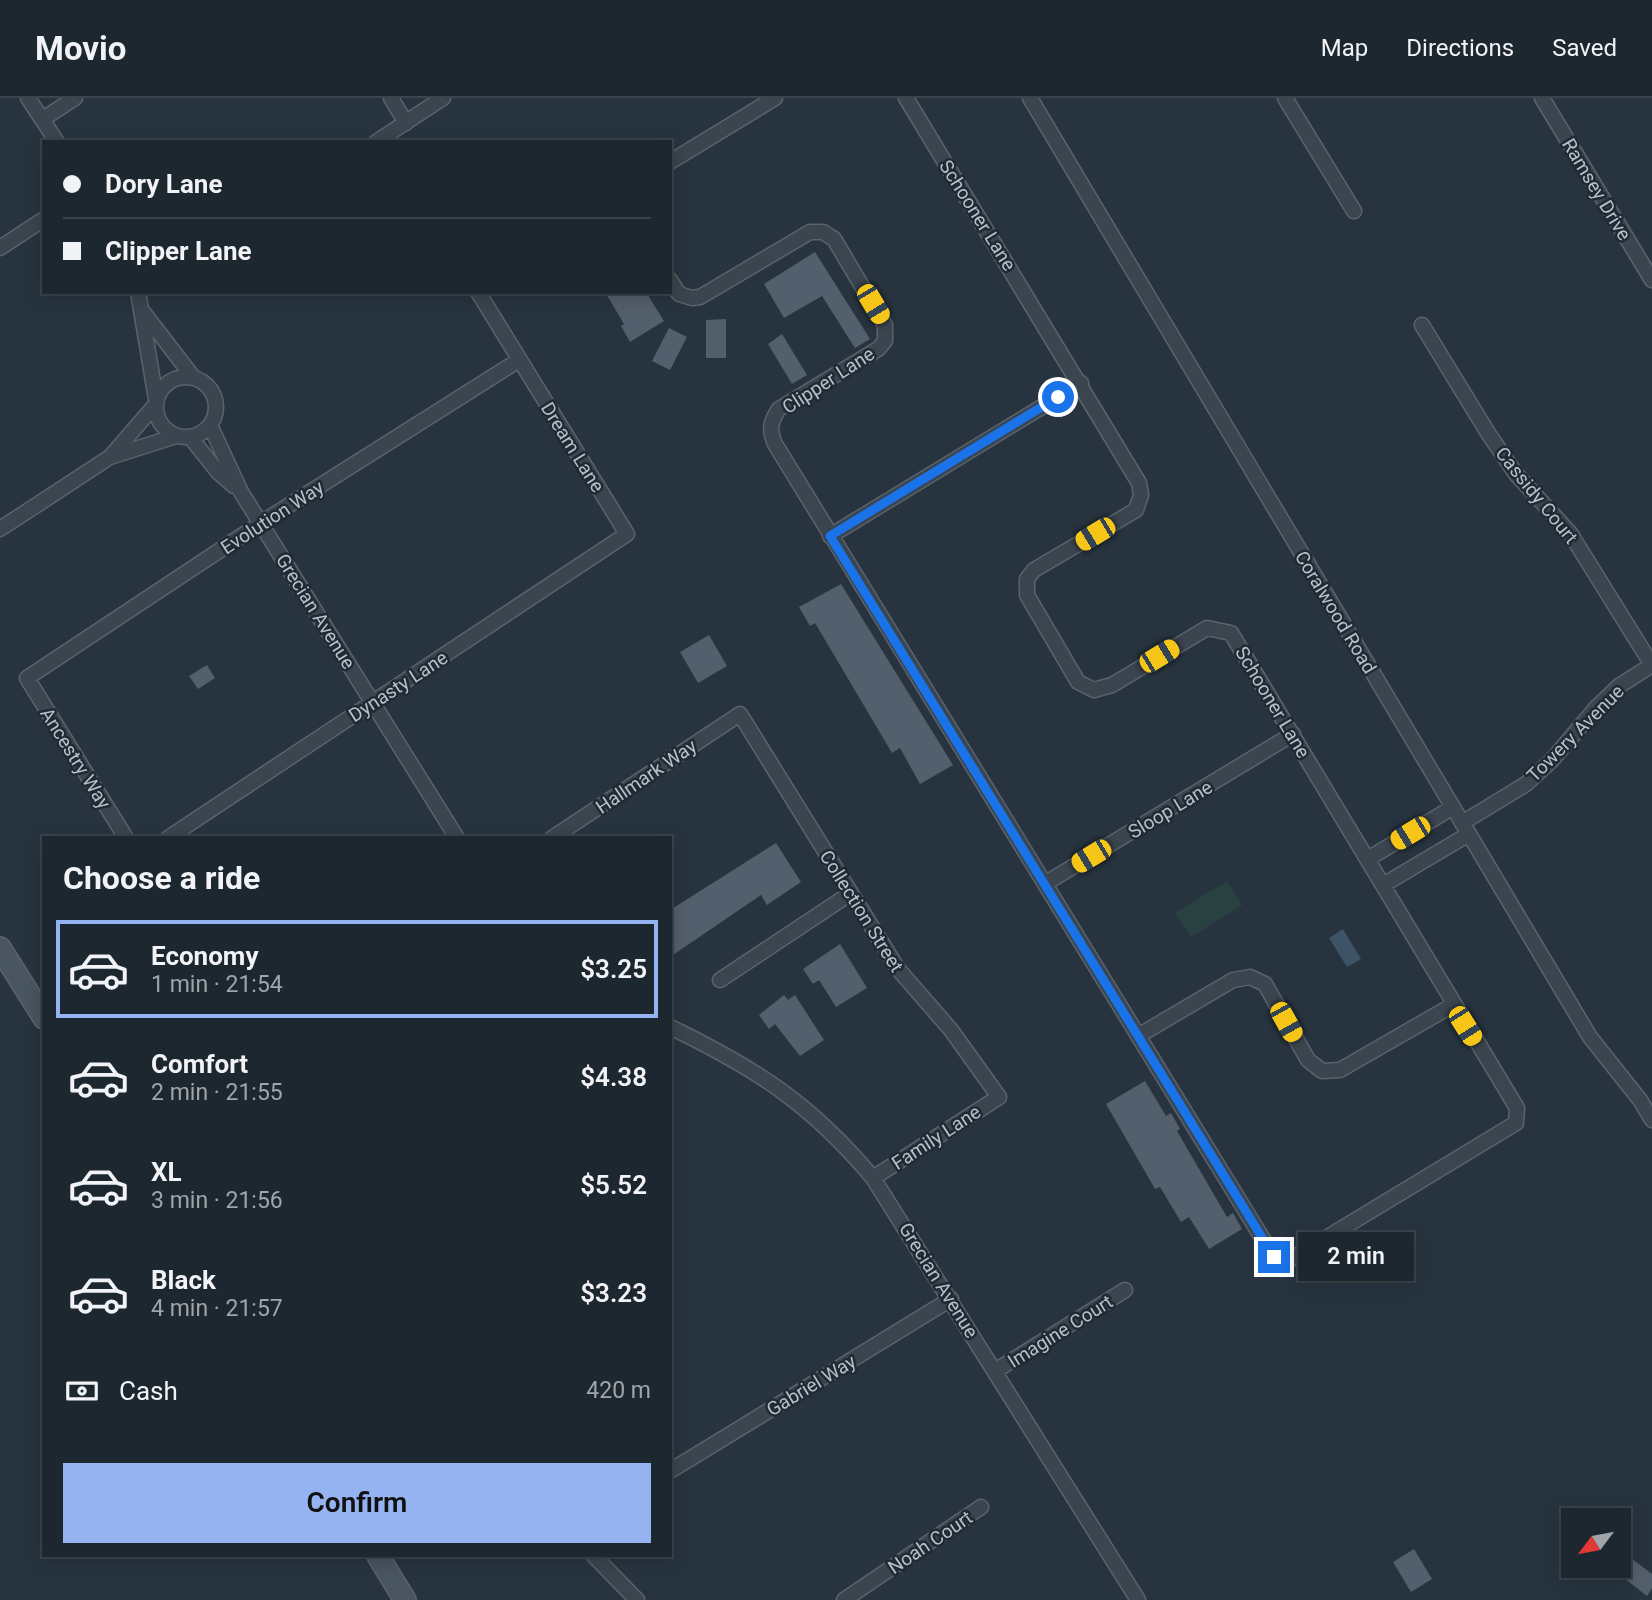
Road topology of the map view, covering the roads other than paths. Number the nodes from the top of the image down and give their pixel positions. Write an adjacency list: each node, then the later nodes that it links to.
1 (28, 98): 10 (street)
2 (75, 98): 10 (street)
3 (391, 98): 11 (street)
4 (443, 98): 11 (street)
5 (775, 98): 14 (street)
6 (906, 98): 26 (street, Schooner Lane)
7 (1030, 98): 41 (street, Coralwood Road)
8 (1285, 98): 15 (street)
9 (1542, 98): 18 (street, Ramsey Drive)
10 (43, 119): 12 (street)
11 (405, 123): 13 (street)
12 (56, 140)
13 (379, 140)
14 (672, 161)
15 (1354, 211)
16 (42, 220): 17 (street)
17 (0, 248)
18 (1652, 280)
19 (672, 283): 35 (street, Clipper Lane)
20 (138, 294): 22 (street)
21 (479, 294): 24 (street, Dream Lane)
22 (143, 312): 25 (street); 27 (street)
23 (1422, 325): 36 (street, Cassidy Court)
24 (519, 360): 32 (street, Evolution Way); 34 (street, Dream Lane)
25 (193, 377): 27 (street); 28 (street)
26 (1081, 383): 35 (street); 40 (street, Schooner Lane)
27 (156, 401): 29 (street); 30 (street)
28 (210, 425): 29 (street); 31 (street, Grecian Avenue)
29 (183, 436): 30 (street); 31 (street, Grecian Avenue)
30 (110, 457): 33 (street)
31 (240, 492): 32 (street, Grecian Avenue)
32 (261, 523): 37 (street, Evolution Way); 38 (street, Grecian Avenue)
33 (0, 529)
34 (628, 534): 38 (street, Dynasty Lane)
35 (830, 536): 48 (street, Clipper Lane)
36 (1652, 665): 42 (street, Towery Avenue)
37 (27, 678): 43 (street, Ancestry Way)
38 (373, 703): 44 (street, Dynasty Lane); 45 (street, Grecian Avenue)
39 (740, 714): 46 (street, Hallmark Way); 50 (street, Collection Street)
40 (1293, 734): 47 (street, Schooner Lane); 48 (street, Sloop Lane)
41 (1453, 807): 42 (street, Coralwood Road); 47 (street)
42 (1465, 828): 49 (street, Towery Avenue); 58 (street, Coralwood Road)
43 (125, 836)
44 (171, 836)
45 (456, 836)
46 (555, 836)
47 (1368, 859): 49 (street, Schooner Lane)
48 (1046, 883): 56 (street, Clipper Lane)
49 (1383, 885): 53 (street, Schooner Lane)
50 (851, 893): 52 (street); 57 (street, Collection Street)
51 (0, 948): 54 (main road)
52 (720, 980)
53 (1452, 1005): 56 (street); 60 (street, Schooner Lane)
54 (42, 1015)
55 (672, 1028): 59 (street, Grecian Avenue)
56 (1138, 1036): 60 (street, Clipper Lane)
57 (999, 1097): 59 (street, Family Lane)
58 (1652, 1120)
59 (873, 1178): 62 (street, Grecian Avenue)
60 (1274, 1257)
61 (1125, 1290): 63 (street, Imagine Court)
62 (951, 1299): 63 (street, Grecian Avenue); 64 (street, Gabriel Way)
63 (995, 1371): 71 (street, Grecian Avenue)
64 (672, 1470)
65 (981, 1507): 70 (street, Noah Court)
66 (379, 1557): 68 (main road)
67 (595, 1557): 69 (street)
68 (405, 1600)
69 (637, 1600)
70 (844, 1600)
71 (1138, 1600)

